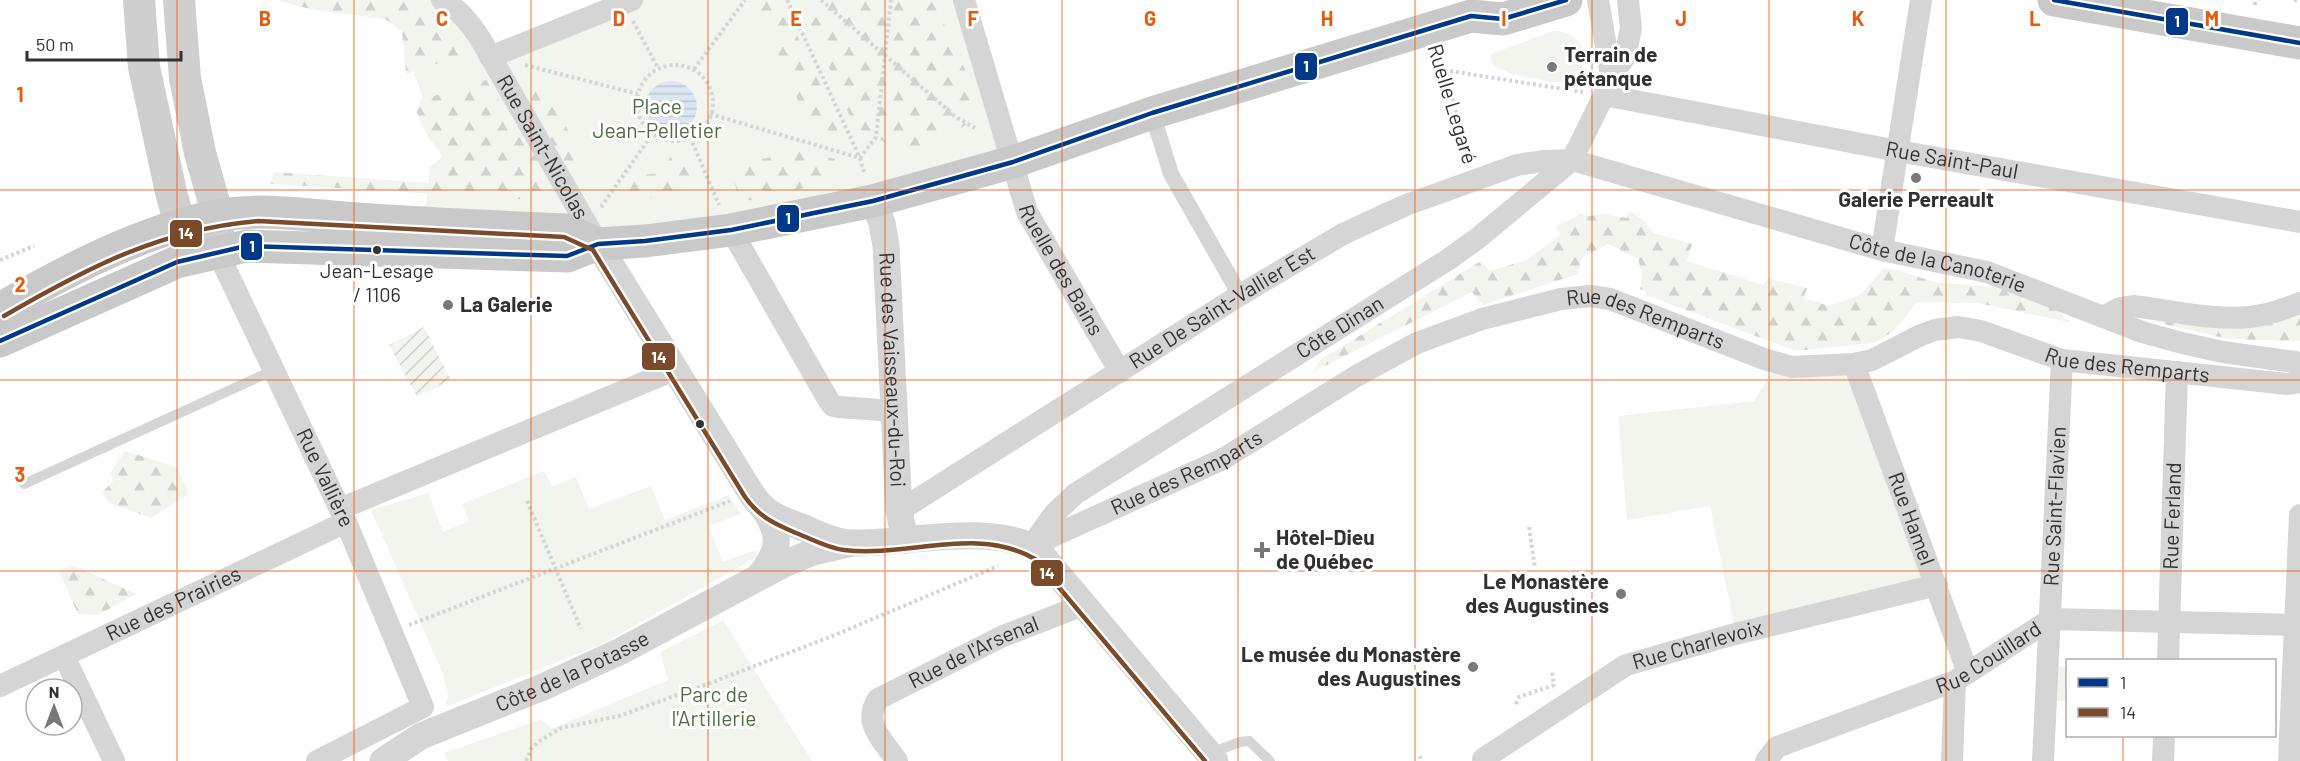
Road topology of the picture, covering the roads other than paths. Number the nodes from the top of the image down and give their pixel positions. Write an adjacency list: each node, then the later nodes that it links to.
1 (139, 0): 23 (main road)
2 (179, 0): 20 (main road)
3 (442, 0): 13 (street, Rue Saint-Nicolas)
4 (964, 0): 18 (street, Ruelle des Bains)
5 (1566, 0): 11 (main road)
6 (1598, 0): 14 (street)
7 (1628, 0): 14 (street, Côte Dinan)
8 (1921, 0): 16 (street)
9 (2054, 0): 12 (main road)
10 (631, 8): 13 (street)
11 (1480, 8): 15 (main road)
12 (2300, 43)
13 (490, 57): 24 (street, Rue Saint-Nicolas)
14 (1608, 86): 16 (street, Rue Saint-Paul); 17 (street, Côte Dinan)
15 (1152, 113): 18 (main road); 27 (street)
16 (1898, 151): 22 (street, Rue Saint-Paul); 25 (street)
17 (1572, 160): 25 (street, Côte de la Canoterie); 27 (street, Rue De Saint-Vallier Est); 48 (street, Côte Dinan)
18 (1013, 162): 19 (main road); 37 (street, Ruelle des Bains)
19 (868, 187): 21 (main road); 40 (street, Rue des Vaisseaux-du-Roi)
20 (218, 216): 23 (main road); 24 (main road); 26 (main road)
21 (725, 217): 24 (main road); 40 (street)
22 (2300, 222)
23 (180, 225): 26 (main road); 29 (main road)
24 (598, 244): 26 (main road); 36 (street, Rue Saint-Nicolas)
25 (1882, 250): 30 (street, Côte de la Canoterie)
26 (218, 253): 31 (main road); 35 (street, Rue Vallière)
27 (1240, 295): 37 (street, Rue De Saint-Vallier Est)
28 (2300, 303): 30 (street)
29 (0, 309)
30 (2103, 317): 34 (street, Côte de la Canoterie)
31 (0, 341)
32 (2062, 360): 33 (street, Rue des Remparts); 38 (street, Rue des Remparts); 52 (street, Rue Saint-Flavien)
33 (1854, 364): 48 (street, Rue des Remparts); 50 (street, Rue Hamel)
34 (2300, 369)
35 (274, 370): 41 (lane); 45 (street, Rue Vallière)
36 (674, 370): 42 (street, Rue Saint-Nicolas); 45 (street, Rue des Prairies)
37 (1120, 372): 43 (street, Rue De Saint-Vallier Est)
38 (2177, 372): 39 (street, Rue des Remparts); 53 (street, Rue Ferland)
39 (2300, 382)
40 (893, 411): 43 (street, Rue des Vaisseaux-du-Roi)
41 (24, 484)
42 (758, 503): 47 (street); 49 (street)
43 (899, 511): 46 (street, Rue des Vaisseaux-du-Roi)
44 (2300, 515): 54 (street)
45 (343, 516): 55 (street, Rue des Prairies); 64 (street, Rue Vallière)
46 (905, 540): 47 (street); 48 (street)
47 (849, 543): 49 (street, Côte de la Potasse)
48 (1031, 546): 51 (street)
49 (759, 577): 65 (street, Côte de la Potasse)
50 (1937, 585): 57 (street, Rue Hamel); 62 (street, Rue Charlevoix)
51 (1083, 605): 61 (street); 66 (street, Rue de l'Arsenal)
52 (2051, 619): 53 (street, Rue Couillard); 57 (street, Rue Couillard); 70 (street, Rue Saint-Flavien)
53 (2170, 621): 54 (street, Rue Couillard); 56 (street, Rue Ferland)
54 (2298, 625): 59 (street)
55 (64, 656): 58 (street, Rue des Prairies); 63 (street)
56 (2168, 659)
57 (1962, 677): 68 (street, Rue Couillard); 69 (street)
58 (0, 686)
59 (2296, 699): 72 (street)
60 (2164, 737): 71 (street)
61 (1207, 759): 67 (lane)
62 (1484, 760)
63 (114, 761)
64 (317, 761)
65 (383, 761)
66 (897, 761)
67 (1270, 761)
68 (1766, 761)
69 (1952, 761)
70 (2043, 761)
71 (2163, 761)
72 (2289, 761)

